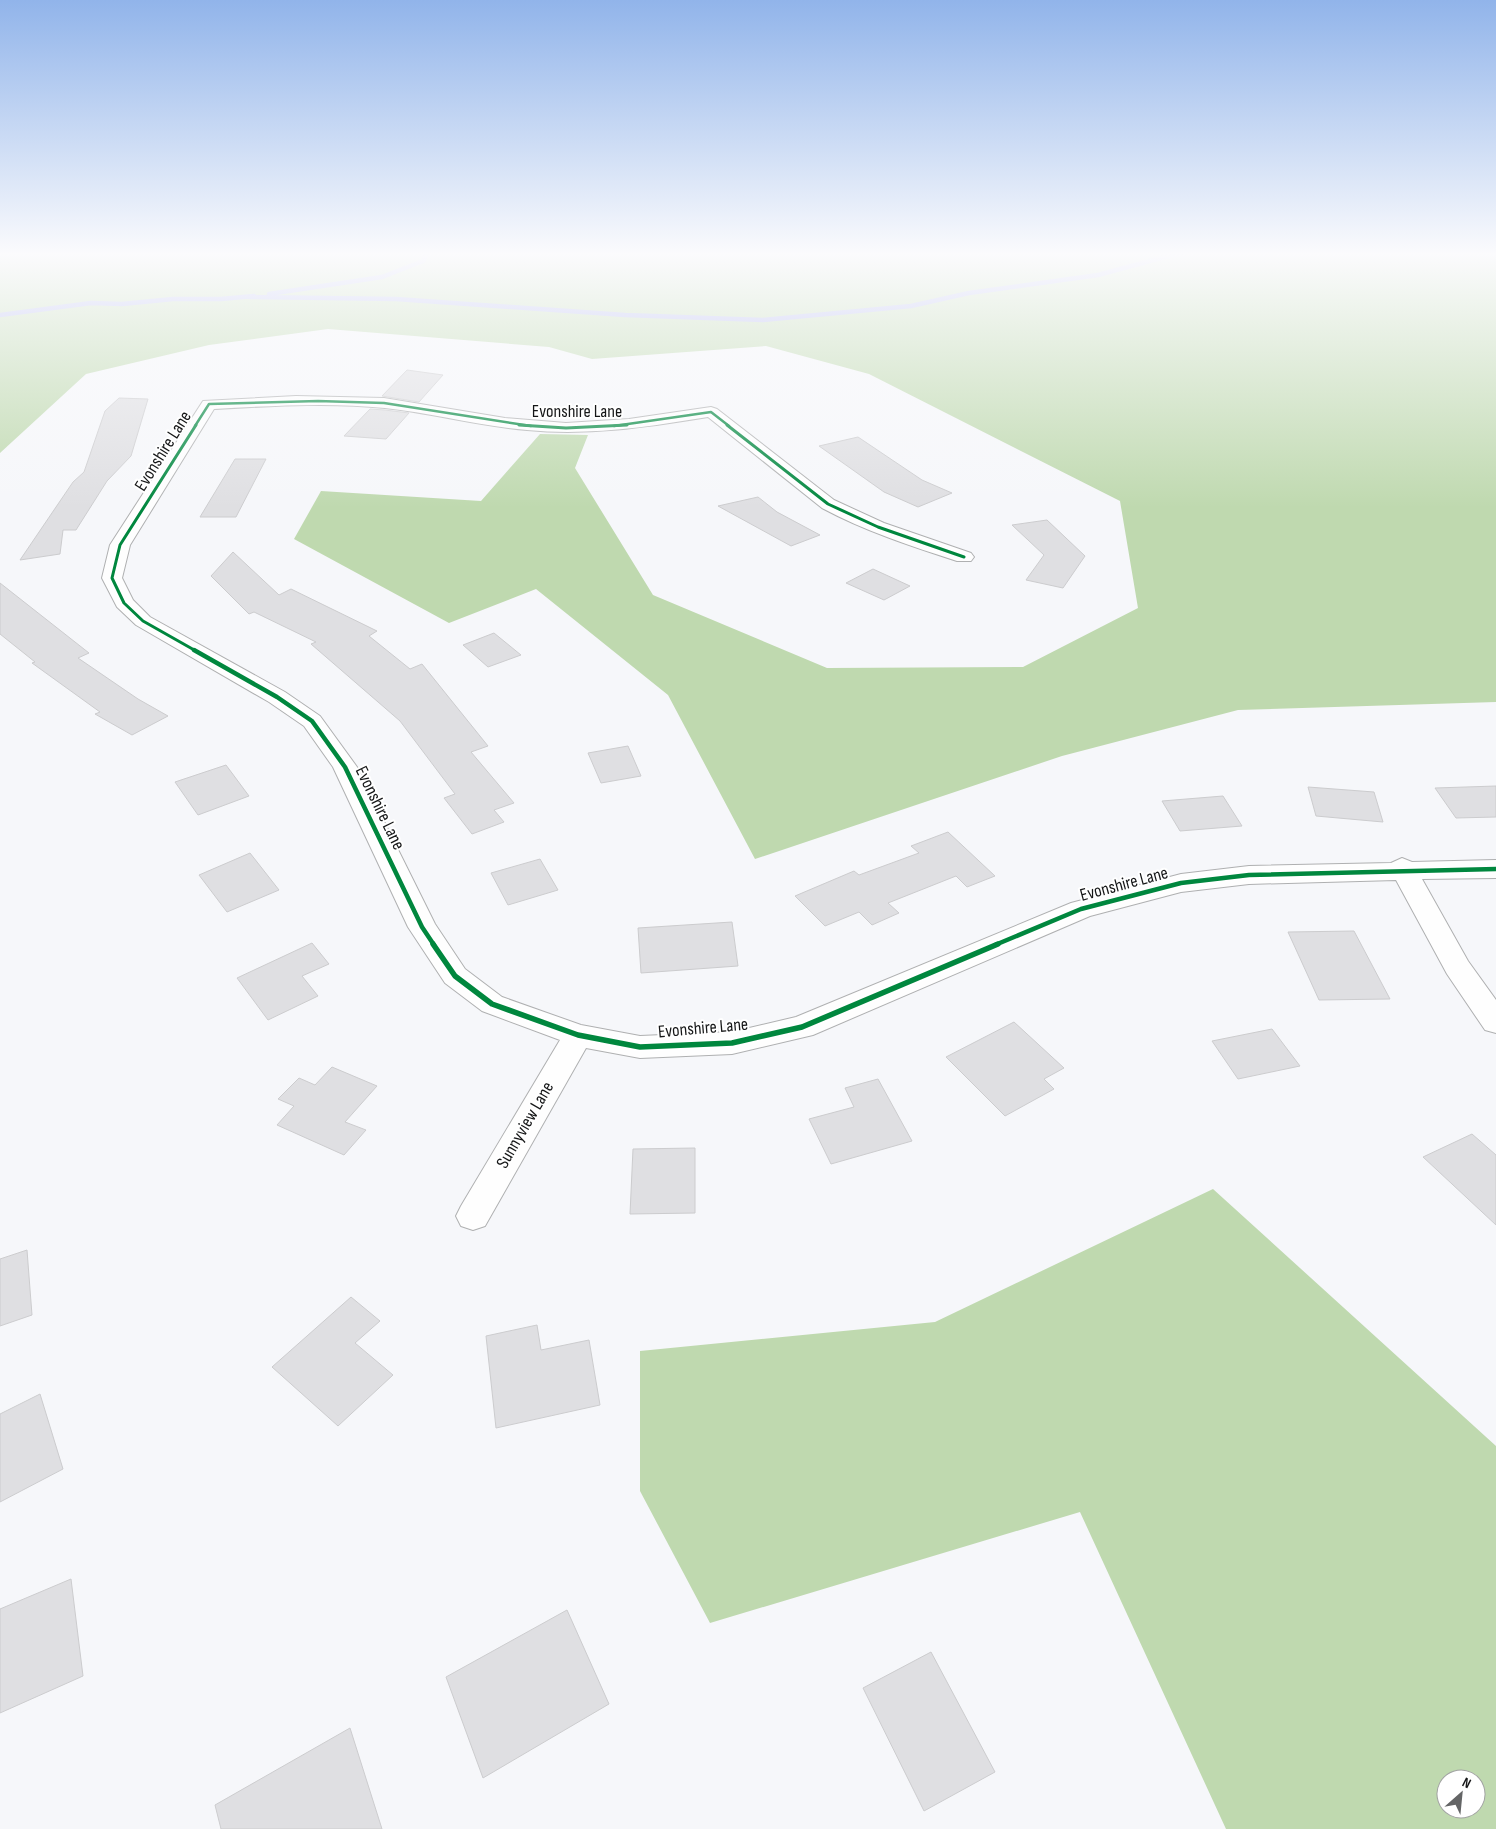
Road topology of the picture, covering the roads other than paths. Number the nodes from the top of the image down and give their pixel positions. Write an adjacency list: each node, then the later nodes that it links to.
1 (964, 557): 5 (street, Evonshire Lane)
2 (1403, 868): 3 (street, Evonshire Lane); 4 (street); 5 (street, Evonshire Lane)
3 (1496, 869)
4 (1496, 1022)
5 (578, 1035): 6 (street, Sunnyview Lane)
6 (473, 1216)

